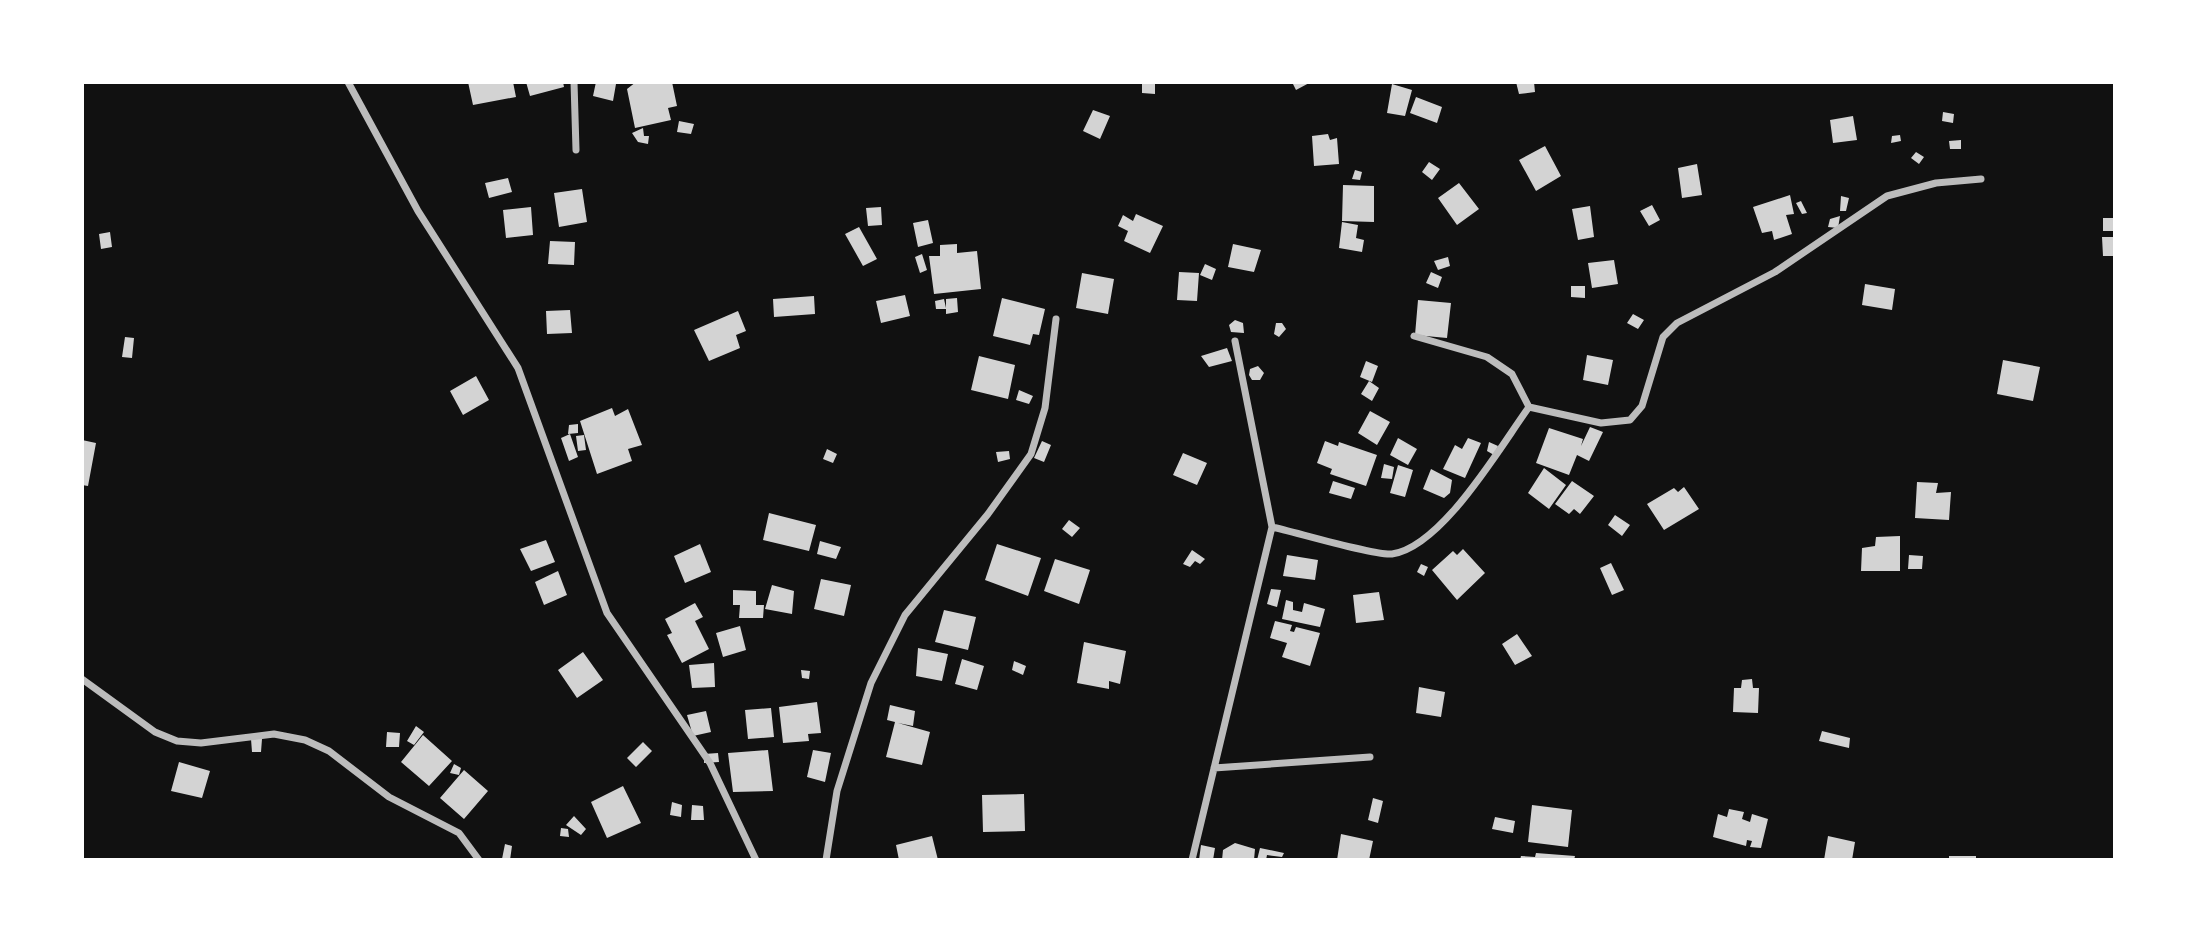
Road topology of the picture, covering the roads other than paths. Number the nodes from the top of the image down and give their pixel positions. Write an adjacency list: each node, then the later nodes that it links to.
1 (348, 82): 14 (street)
2 (574, 82): 3 (street)
3 (576, 150)
4 (1981, 179): 8 (street)
5 (1056, 319): 15 (street)
6 (1414, 336): 8 (street)
7 (1235, 341): 9 (street)
8 (1529, 407): 9 (street)
9 (1272, 527): 12 (street)
10 (82, 679): 13 (street)
11 (1370, 757): 12 (street)
12 (1214, 768): 16 (street)
13 (479, 860)
14 (756, 860)
15 (826, 860)
16 (1192, 860)

